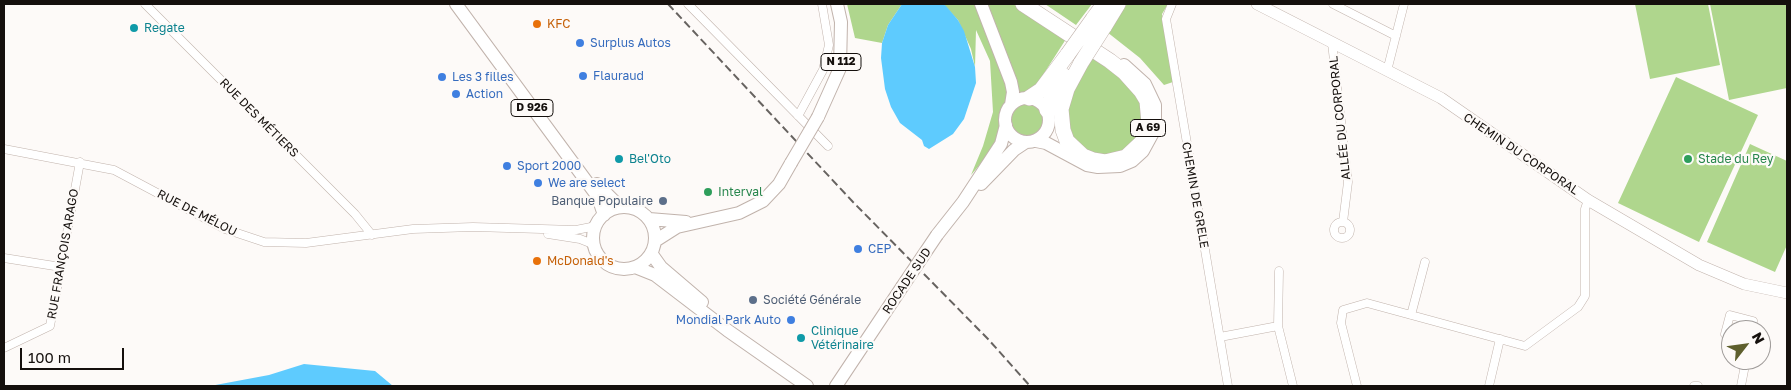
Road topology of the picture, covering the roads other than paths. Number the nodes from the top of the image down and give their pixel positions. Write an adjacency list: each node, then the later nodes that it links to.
1 (145, 4): 41 (street, RUE DES MÉTIERS)
2 (456, 4): 35 (main road, D 926)
3 (465, 4): 34 (main road, D 926)
4 (688, 4): 26 (street)
5 (822, 4): 26 (street)
6 (837, 4): 38 (main road, N 112, bridge)
7 (981, 4): 24 (main road)
8 (1023, 4): 20 (highway, A 69)
9 (1032, 4): 28 (main road, A 69)
10 (1104, 4): 16 (highway)
11 (1116, 4): 16 (highway)
12 (1172, 4): 54 (street, CHEMIN DE GRELE)
13 (1257, 4): 18 (street, CHEMIN DU CORPORAL)
14 (1333, 4): 17 (street)
15 (1404, 4): 17 (street)
16 (1099, 23): 20 (highway)
17 (1396, 36): 19 (street)
18 (1332, 43): 21 (street, CHEMIN DU CORPORAL); 37 (street, ALLÉE DU CORPORAL)
19 (1392, 52): 21 (street); 22 (street)
20 (1074, 59): 23 (highway); 25 (highway)
21 (1370, 62): 22 (street, CHEMIN DU CORPORAL)
22 (1387, 71): 32 (street, CHEMIN DU CORPORAL)
23 (1029, 98): 24 (main road); 25 (main road)
24 (1011, 105): 27 (main road)
25 (1047, 110): 28 (main road)
26 (798, 116): 29 (street)
27 (1006, 125): 28 (main road); 33 (main road, ROCADE SUD)
28 (1031, 142): 33 (main road, ROCADE SUD)
29 (828, 146)
30 (4, 149): 31 (street, RUE DE MÉLOU)
31 (80, 162): 41 (street, RUE DE MÉLOU); 46 (street, RUE FRANÇOIS ARAGO)
32 (1588, 200): 49 (street, CHEMIN DU CORPORAL); 55 (street)
33 (964, 202): 60 (main road, ROCADE SUD, bridge)
34 (620, 207): 35 (main road); 36 (main road, D 926)
35 (604, 215): 39 (main road)
36 (649, 219): 38 (main road, N 112); 43 (main road)
37 (1343, 222)
38 (691, 223): 43 (main road, N 112)
39 (596, 226): 40 (street, RUE DE MÉLOU); 42 (main road)
40 (516, 229): 41 (street, RUE DE MÉLOU); 42 (street, RUE DE MÉLOU)
41 (372, 235)
42 (594, 245): 47 (main road)
43 (653, 247): 47 (main road); 57 (main road)
44 (4, 258): 46 (street)
45 (1425, 262): 50 (street)
46 (61, 267): 56 (street, RUE FRANÇOIS ARAGO)
47 (634, 267): 57 (main road)
48 (1279, 271): 53 (street)
49 (1787, 293)
50 (1411, 315): 55 (street); 63 (street)
51 (1729, 320): 52 (street)
52 (1749, 320)
53 (1278, 326): 54 (street); 62 (street)
54 (1220, 337): 61 (street, CHEMIN DE GRELE)
55 (1500, 339): 64 (street)
56 (4, 348)
57 (756, 350): 59 (main road)
58 (1744, 370): 65 (street)
59 (807, 386)
60 (836, 386)
61 (1228, 386)
62 (1292, 386)
63 (1357, 386)
64 (1489, 386)
65 (1741, 386)

